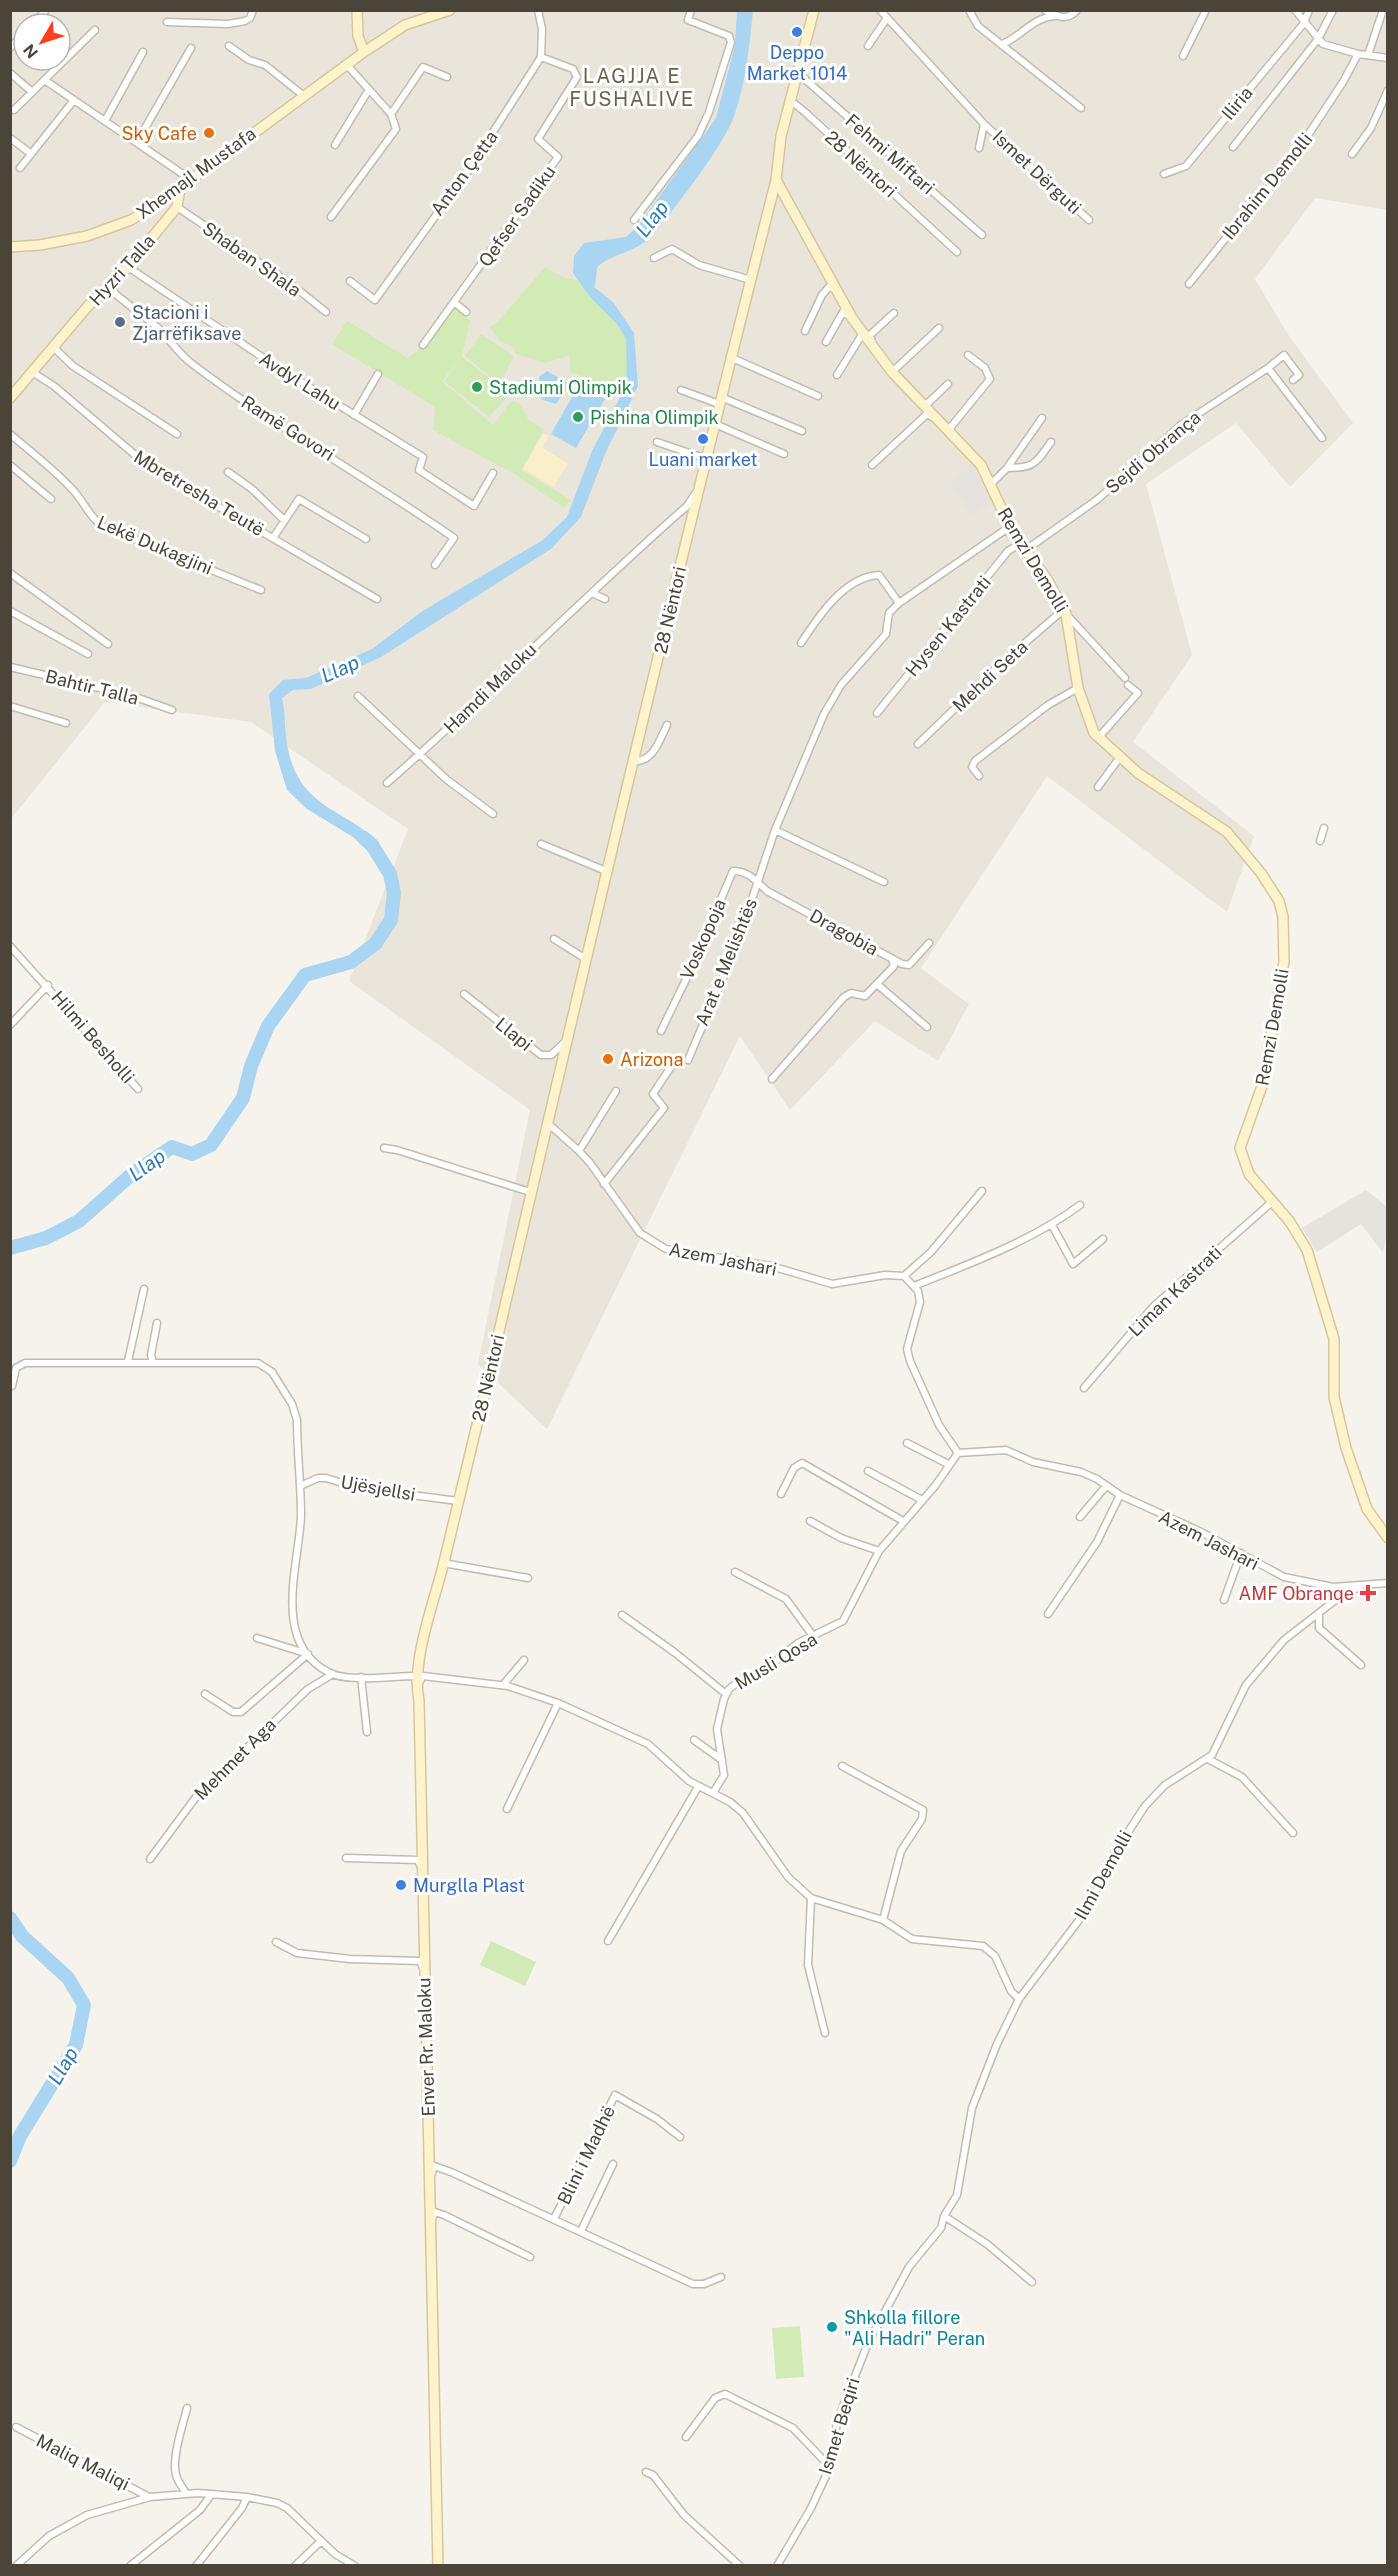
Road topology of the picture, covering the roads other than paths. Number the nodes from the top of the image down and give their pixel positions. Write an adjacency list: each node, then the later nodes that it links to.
1 (253, 10): 18 (street)
2 (357, 10): 27 (main road)
3 (450, 10): 27 (main road, Xhemajl Mustafa)
4 (538, 10): 31 (street)
5 (691, 10): 63 (street)
6 (814, 10): 35 (main road, 28 Nëntori)
7 (880, 10): 17 (street, Ismet Dërguti)
8 (969, 10): 22 (street)
9 (1044, 10): 16 (street)
10 (1077, 10): 16 (street)
11 (1206, 10): 30 (street)
12 (1294, 10): 19 (street)
13 (1310, 10): 19 (street)
14 (1333, 10): 21 (street)
15 (1383, 10): 29 (street)
16 (1055, 16): 22 (street)
17 (887, 18): 24 (street); 48 (street, Ismet Dërguti)
18 (167, 22)
19 (1304, 22): 21 (street); 57 (street, Iliria)
20 (95, 30): 37 (street)
21 (1318, 39): 28 (street); 52 (street)
22 (1002, 44): 44 (street)
23 (229, 46): 41 (street)
24 (868, 46)
25 (191, 48): 50 (street)
26 (143, 52): 47 (street)
27 (364, 52): 33 (main road, Xhemajl Mustafa)
28 (1358, 54): 29 (street); 72 (street, Ibrahim Demolli)
29 (1368, 55): 32 (street)
30 (1183, 56)
31 (541, 57): 71 (street, Anton Çetta); 75 (street, Qefser Sadiku)
32 (1388, 58)
33 (347, 65): 40 (street); 41 (main road, Xhemajl Mustafa)
34 (10, 74): 39 (street)
35 (799, 74): 43 (main road, 28 Nëntori); 65 (street, Fehmi Miftari)
36 (447, 78): 46 (street)
37 (46, 81): 39 (street); 42 (street)
38 (1388, 90): 55 (street)
39 (31, 91): 45 (street)
40 (368, 91): 46 (street); 51 (street)
41 (304, 96): 58 (main road, Xhemajl Mustafa)
42 (74, 100): 47 (street); 54 (street)
43 (790, 104): 59 (main road, 28 Nëntori); 67 (street, 28 Nëntori)
44 (1081, 108)
45 (14, 110)
46 (391, 114): 62 (street)
47 (106, 119): 50 (street)
48 (984, 123): 53 (street, Ismet Dërguti); 64 (street, Ismet Dërguti)
49 (10, 138): 54 (street)
50 (136, 142): 58 (street)
51 (335, 145)
52 (1233, 147)
53 (979, 148)
54 (30, 153): 56 (street)
55 (1352, 154)
56 (20, 168)
57 (1164, 174)
58 (190, 179): 60 (main road, Xhemajl Mustafa)
59 (776, 180): 70 (main road, 28 Nëntori); 74 (main road, Remzi Demolli)
60 (180, 188): 61 (main road); 66 (main road, Xhemajl Mustafa)
61 (177, 207): 69 (main road, Hyzri Talla); 76 (street, Shaban Shala)
62 (331, 217)
63 (634, 220)
64 (1089, 220)
65 (982, 235)
66 (10, 247)
67 (957, 252)
68 (654, 258): 70 (street)
69 (128, 267): 73 (main road, Hyzri Talla); 101 (street, Avdyl Lahu)
70 (750, 280): 88 (main road, 28 Nëntori)
71 (350, 281)
72 (1189, 284)
73 (106, 287): 85 (main road, Hyzri Talla); 127 (street, Ramë Govori)
74 (833, 288): 79 (main road, Remzi Demolli); 81 (street)
75 (454, 302): 77 (street); 84 (street, Qefser Sadiku)
76 (326, 312)
77 (466, 312)
78 (894, 313): 86 (street)
79 (852, 318): 82 (main road, Remzi Demolli); 83 (street)
80 (939, 328): 91 (street)
81 (805, 331)
82 (863, 333): 86 (main road, Remzi Demolli); 93 (street)
83 (826, 342)
84 (423, 345)
85 (53, 347): 90 (main road, Hyzri Talla); 107 (street)
86 (874, 348): 91 (main road, Remzi Demolli)
87 (968, 356): 108 (street)
88 (730, 357): 97 (street); 99 (main road, 28 Nëntori)
89 (1268, 368): 94 (street, Sejdi Obrança); 109 (street); 126 (street, Sejdi Obrança)
90 (32, 372): 98 (main road, Hyzri Talla); 124 (street, Mbretresha Teutë)
91 (892, 372): 100 (main road, Remzi Demolli)
92 (378, 374): 101 (street, Avdyl Lahu)
93 (837, 375)
94 (1293, 380)
95 (948, 384): 100 (street)
96 (681, 390): 99 (street)
97 (818, 396)
98 (10, 398)
99 (720, 400): 104 (main road, 28 Nëntori); 105 (street)
100 (921, 403): 103 (main road, Remzi Demolli)
101 (354, 415): 118 (street, Avdyl Lahu)
102 (1042, 418): 116 (street)
103 (942, 422): 108 (main road, Remzi Demolli); 115 (street)
104 (715, 424): 112 (street); 113 (main road, 28 Nëntori)
105 (802, 431)
106 (10, 434): 129 (street, Lekë Dukagjini)
107 (177, 434)
108 (953, 434): 119 (main road, Remzi Demolli)
109 (1322, 438)
110 (657, 442): 113 (street)
111 (1051, 442): 116 (street)
112 (784, 454)
113 (707, 459): 120 (main road, 28 Nëntori)
114 (10, 465): 121 (street)
115 (872, 465)
116 (1007, 468): 119 (street)
117 (228, 472): 122 (street)
118 (493, 473)
119 (990, 485): 123 (main road, Remzi Demolli)
120 (698, 488): 130 (street, Hamdi Maloku); 151 (main road, 28 Nëntori)
121 (51, 499)
122 (284, 520): 124 (street); 125 (street)
123 (1013, 533): 126 (main road, Remzi Demolli); 133 (street, Arat e Melishtës)
124 (273, 538): 131 (street, Mbretresha Teutë)
125 (366, 539)
126 (1025, 546): 135 (main road, Remzi Demolli); 144 (street, Hysen Kastrati)
127 (435, 565)
128 (10, 573): 137 (street)
129 (261, 590)
130 (592, 593): 132 (street); 149 (street, Hamdi Maloku)
131 (377, 599)
132 (605, 600)
133 (899, 603): 136 (street); 157 (street, Arat e Melishtës)
134 (10, 611): 138 (street)
135 (1065, 612): 140 (main road, Remzi Demolli); 147 (street); 148 (street, Mehdi Seta)
136 (801, 643)
137 (108, 644)
138 (88, 654)
139 (10, 667): 143 (street, Bahtir Talla)
140 (1078, 688): 147 (main road, Remzi Demolli); 152 (street)
141 (358, 696): 149 (street)
142 (10, 706): 145 (street)
143 (172, 710)
144 (877, 713)
145 (66, 723)
146 (667, 725): 151 (street)
147 (1098, 738): 150 (main road, Remzi Demolli)
148 (918, 744)
149 (420, 754): 153 (street, Hamdi Maloku); 155 (street)
150 (1120, 758): 154 (street); 186 (main road, Remzi Demolli)
151 (633, 760): 160 (main road, 28 Nëntori)
152 (979, 776)
153 (387, 783)
154 (1098, 787)
155 (493, 814)
156 (1324, 828): 158 (street)
157 (775, 830): 161 (street, Arat e Melishtës); 162 (street)
158 (1320, 841)
159 (541, 844): 160 (street)
160 (606, 871): 166 (main road, 28 Nëntori)
161 (757, 880): 167 (street, Dragobia); 173 (street, Voskopoja); 176 (street, Arat e Melishtës)
162 (884, 882)
163 (554, 939): 166 (street)
164 (929, 943): 167 (street, Dragobia)
165 (10, 946): 168 (street, Hilmi Besholli)
166 (586, 959): 174 (main road, 28 Nëntori)
167 (892, 960): 169 (street)
168 (48, 985): 171 (street, Hilmi Besholli); 178 (street, Hilmi Besholli)
169 (878, 985): 172 (street); 177 (street)
170 (464, 994): 174 (street, Llapi)
171 (10, 1025)
172 (927, 1027)
173 (660, 1030)
174 (565, 1042): 180 (main road, 28 Nëntori)
175 (676, 1059): 183 (street)
176 (688, 1060)
177 (772, 1079)
178 (138, 1089)
179 (616, 1090): 182 (street)
180 (546, 1125): 182 (street, Azem Jashari); 185 (main road, 28 Nëntori)
181 (384, 1148): 185 (street)
182 (579, 1151): 183 (street, Azem Jashari)
183 (604, 1184): 190 (street, Azem Jashari)
184 (982, 1191): 190 (street)
185 (530, 1192): 207 (main road, 28 Nëntori)
186 (1274, 1201): 197 (street, Liman Kastrati); 211 (main road, Remzi Demolli)
187 (1080, 1205): 188 (street)
188 (1052, 1225): 189 (street); 191 (street)
189 (1103, 1239)
190 (904, 1276): 191 (street)
191 (914, 1286): 199 (street)
192 (144, 1289): 194 (street)
193 (157, 1323): 195 (street)
194 (128, 1361): 195 (street); 196 (street)
195 (153, 1363): 202 (street)
196 (12, 1386)
197 (1084, 1388)
198 (907, 1443): 200 (street)
199 (958, 1453): 200 (street, Musli Qosa); 203 (street, Azem Jashari)
200 (948, 1464): 206 (street, Musli Qosa)
201 (868, 1471): 206 (street)
202 (300, 1486): 207 (street, Ujësjellsi); 225 (street)
203 (1106, 1486): 205 (street, Azem Jashari); 208 (street)
204 (781, 1494): 210 (street)
205 (1120, 1495): 213 (street, Azem Jashari); 220 (street)
206 (922, 1500): 210 (street, Musli Qosa)
207 (458, 1501): 214 (main road, 28 Nëntori)
208 (1080, 1517)
209 (810, 1521): 212 (street)
210 (903, 1521): 212 (street, Musli Qosa)
211 (1388, 1539)
212 (879, 1551): 223 (street, Musli Qosa)
213 (1241, 1553): 218 (street, Azem Jashari); 219 (street)
214 (443, 1563): 216 (street); 231 (main road, 28 Nëntori)
215 (735, 1572): 223 (street)
216 (528, 1578)
217 (1388, 1583): 218 (street, Azem Jashari)
218 (1361, 1586): 221 (street, Ilmi Demolli)
219 (1224, 1600)
220 (1048, 1614)
221 (1320, 1614): 227 (street); 237 (street, Ilmi Demolli)
222 (622, 1615): 233 (street)
223 (813, 1636): 233 (street, Musli Qosa)
224 (257, 1638): 225 (street)
225 (308, 1654): 228 (street); 232 (street)
226 (524, 1660): 230 (street)
227 (1361, 1665)
228 (333, 1674): 229 (street); 245 (street, Mehmet Aga)
229 (361, 1677): 231 (street); 235 (street)
230 (503, 1685): 231 (street); 234 (street)
231 (416, 1687): 246 (main road, Enver Rr. Maloku)
232 (205, 1694)
233 (726, 1694): 238 (street, Musli Qosa)
234 (558, 1703): 240 (street); 242 (street)
235 (367, 1732)
236 (694, 1740): 238 (street)
237 (1208, 1759): 243 (street); 252 (street, Ilmi Demolli)
238 (723, 1761): 241 (street, Musli Qosa)
239 (842, 1766): 248 (street)
240 (698, 1787): 241 (street); 249 (street)
241 (713, 1793): 247 (street)
242 (507, 1809)
243 (1293, 1833)
244 (346, 1857): 246 (street)
245 (150, 1859)
246 (423, 1871): 251 (main road, Enver Rr. Maloku)
247 (811, 1898): 248 (street); 253 (street)
248 (883, 1920): 252 (street)
249 (608, 1941)
250 (276, 1942): 251 (street)
251 (424, 1972): 256 (main road, Enver Rr. Maloku)
252 (1019, 2000): 257 (street, Ilmi Demolli)
253 (825, 2033)
254 (680, 2137): 258 (street, Blini i Madhë)
255 (613, 2164): 261 (street)
256 (430, 2176): 258 (street); 259 (main road, Enver Rr. Maloku)
257 (944, 2216): 260 (street, Ilmi Demolli); 264 (street)
258 (554, 2219): 261 (street)
259 (430, 2222): 262 (street); 280 (main road, Enver Rr. Maloku)
260 (941, 2228): 268 (street, Ismet Beqiri)
261 (581, 2231): 263 (street)
262 (530, 2257)
263 (721, 2277)
264 (1032, 2282)
265 (187, 2408): 270 (street)
266 (16, 2427): 272 (street, Maliq Maliqi)
267 (687, 2437): 268 (street)
268 (830, 2467): 282 (street, Ismet Beqiri)
269 (646, 2472): 281 (street)
270 (186, 2494): 271 (street); 272 (street)
271 (211, 2496): 273 (street); 276 (street)
272 (150, 2497): 275 (street)
273 (247, 2497): 274 (street); 277 (street)
274 (321, 2541): 278 (street); 279 (street)
275 (16, 2565)
276 (130, 2565)
277 (196, 2565)
278 (296, 2565)
279 (355, 2565)
280 (438, 2565)
281 (740, 2565)
282 (777, 2565)

